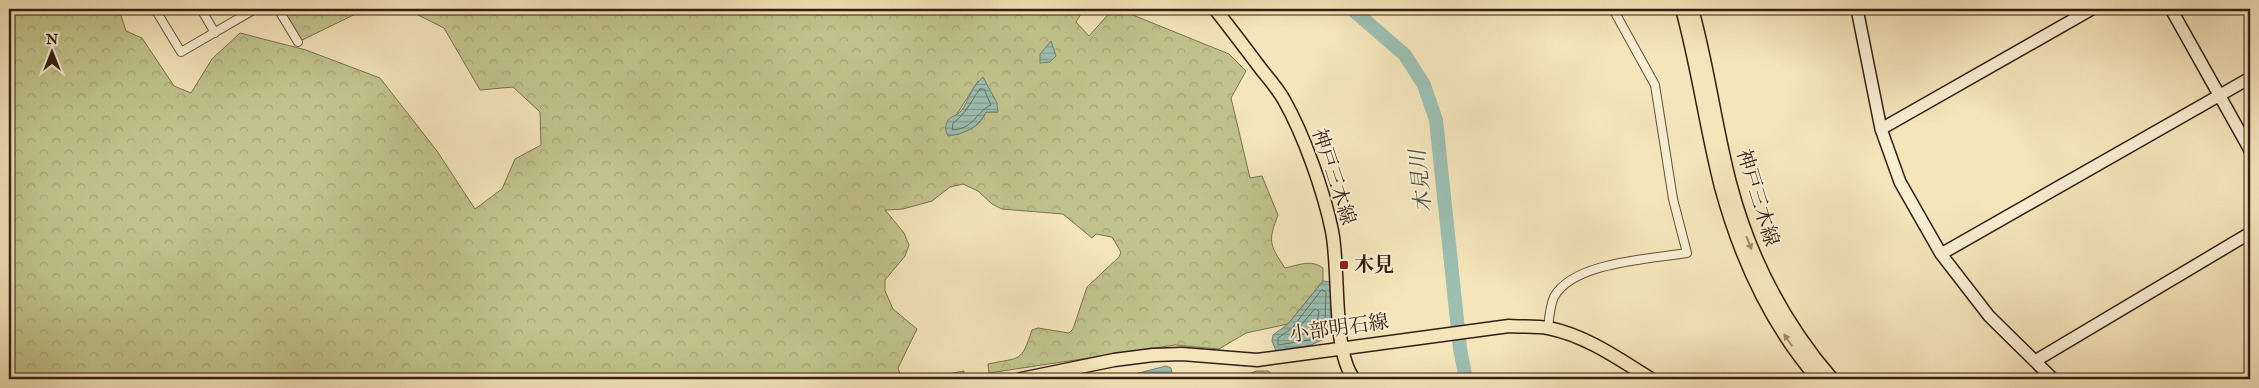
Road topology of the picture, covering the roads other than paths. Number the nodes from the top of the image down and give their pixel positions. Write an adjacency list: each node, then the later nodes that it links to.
1 (155, 9): 12 (street)
2 (201, 9): 12 (street)
3 (278, 9): 13 (street)
4 (1215, 9): 21 (main road, 神戸三木線)
5 (1613, 9): 20 (street)
6 (1682, 9): 26 (main road, 神戸三木線, one-way to 6)
7 (1692, 9): 27 (main road, 神戸三木線, one-way to 27)
8 (1857, 9): 16 (street)
9 (2092, 9): 16 (street)
10 (2171, 9): 15 (street)
11 (250, 10): 12 (street)
12 (215, 32)
13 (298, 42)
14 (2250, 78): 15 (street)
15 (2220, 97): 17 (street); 19 (street)
16 (1881, 129): 19 (street)
17 (2250, 150)
18 (2250, 233): 22 (street)
19 (1941, 254): 22 (street)
20 (1548, 328): 21 (main road, 小部明石線); 25 (main road, 小部明石線)
21 (1341, 347): 23 (main road, 小部明石線); 24 (main road, 神戸三木線)
22 (2035, 361): 28 (street)
23 (1021, 379)
24 (1354, 379)
25 (1651, 379)
26 (1818, 379)
27 (1832, 379)
28 (2053, 379)

